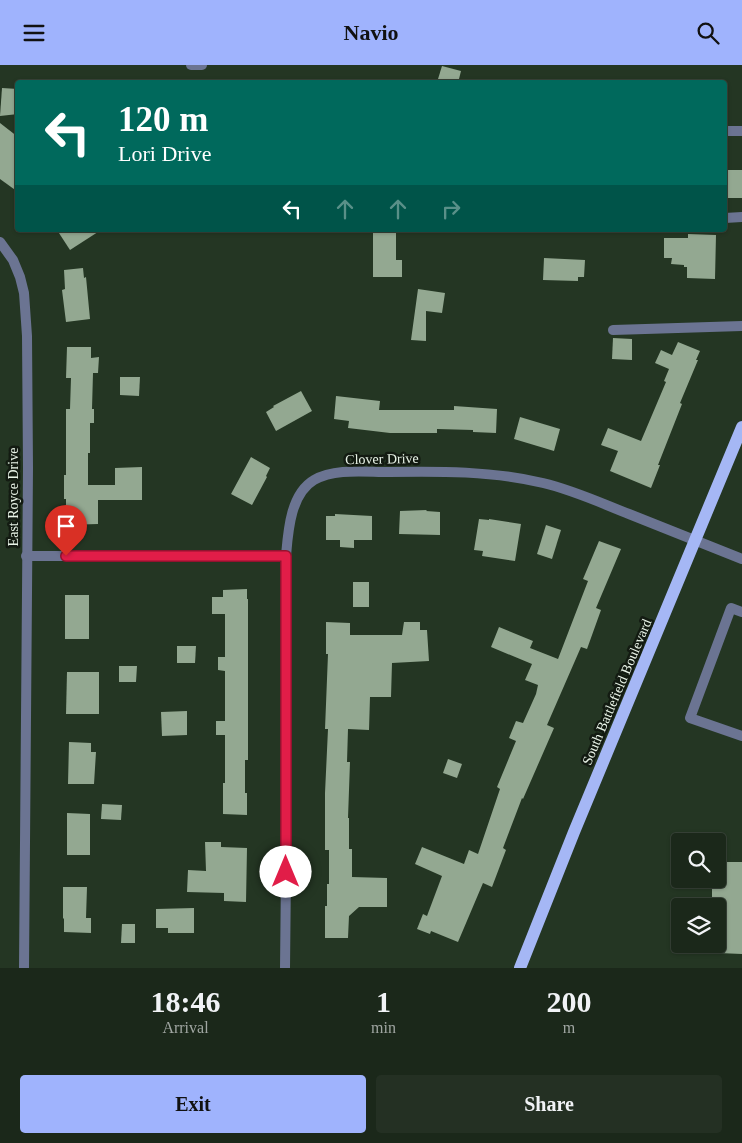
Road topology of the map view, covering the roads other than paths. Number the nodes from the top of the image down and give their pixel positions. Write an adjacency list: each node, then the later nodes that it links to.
1 (191, 65): 2 (street)
2 (202, 65)
3 (727, 131): 4 (street)
4 (742, 131)
5 (742, 217): 6 (street)
6 (727, 218)
7 (0, 242): 12 (street, East Royce Drive)
8 (742, 327): 9 (street)
9 (613, 330)
10 (742, 427): 11 (main road, South Battlefield Boulevard)
11 (696, 540): 13 (street, Clover Drive); 14 (street, Clover Drive); 19 (main road, South Battlefield Boulevard)
12 (26, 556): 13 (street); 17 (street, East Royce Drive)
13 (286, 556): 18 (street, Clover Drive)
14 (742, 559)
15 (742, 612): 16 (street)
16 (742, 736)
17 (24, 968)
18 (286, 968)
19 (520, 968)

